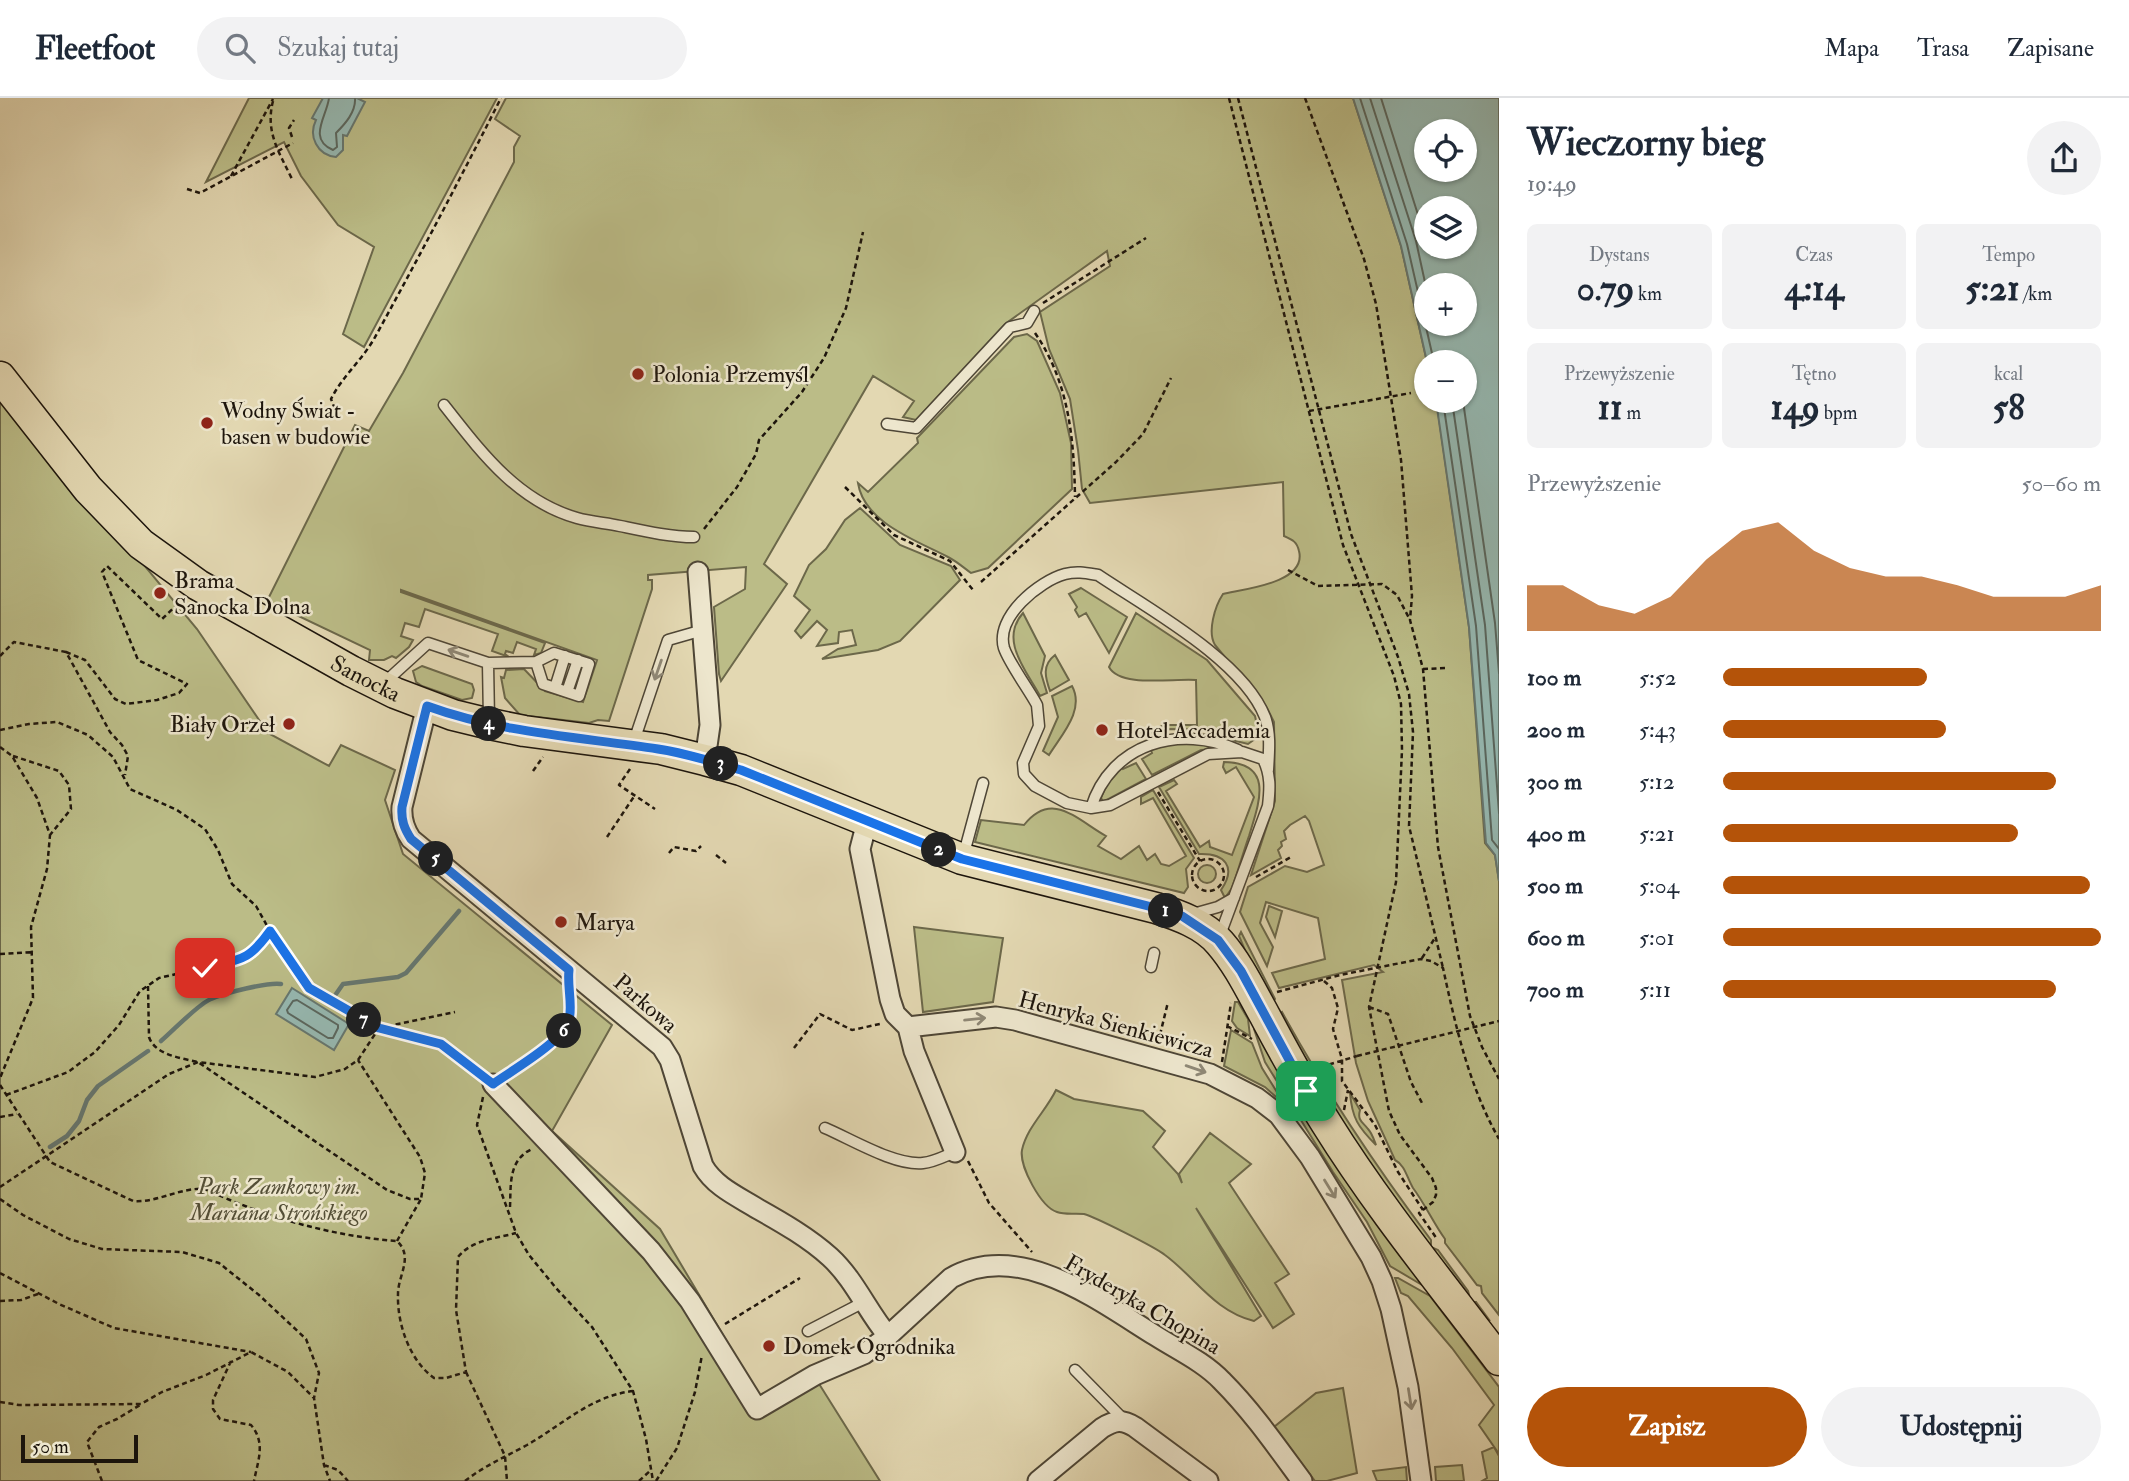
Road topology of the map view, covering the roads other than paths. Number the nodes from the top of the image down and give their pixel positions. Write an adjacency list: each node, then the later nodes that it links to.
1 (1034, 311): 4 (lane)
2 (0, 377): 11 (main road, Sanocka)
3 (444, 405): 5 (lane)
4 (887, 424)
5 (694, 537)
6 (698, 572): 7 (street)
7 (703, 630): 16 (lane, one-way to 16); 17 (street)
8 (565, 656): 9 (lane); 12 (lane); 12 (lane)
9 (536, 662): 10 (lane); 12 (lane)
10 (488, 663): 11 (lane, one-way to 11); 14 (lane)
11 (381, 687): 13 (main road, Sanocka)
12 (555, 688)
13 (427, 706): 14 (main road, Sanocka); 32 (street, Parkowa)
14 (489, 724): 16 (main road, Sanocka)
15 (1242, 752): 18 (lane); 20 (lane); 20 (lane)
16 (631, 758): 17 (main road, Sanocka)
17 (705, 760): 21 (main road, Sanocka)
18 (1268, 770): 20 (lane); 23 (lane)
19 (983, 783): 22 (lane)
20 (1091, 808)
21 (867, 822): 22 (main road, Sanocka); 28 (street)
22 (962, 859): 24 (main road, Sanocka)
23 (1236, 895): 24 (lane); 25 (lane)
24 (1169, 917): 25 (main road, Sanocka)
25 (1218, 940): 35 (main road, Sanocka)
26 (1154, 953): 27 (lane)
27 (1151, 967)
28 (908, 1027): 31 (street); 41 (street, Henryka Sienkiewicza, one-way to 41)
29 (493, 1084): 34 (street)
30 (825, 1128): 31 (lane)
31 (960, 1153)
32 (864, 1302): 33 (lane); 34 (street, Parkowa)
33 (808, 1331)
34 (888, 1336): 40 (street, Fryderyka Chopina)
35 (1499, 1360)
36 (1075, 1370): 37 (lane)
37 (1125, 1421): 38 (street); 39 (street)
38 (1038, 1481)
39 (1208, 1481)
40 (1302, 1481)
41 (1421, 1481)

